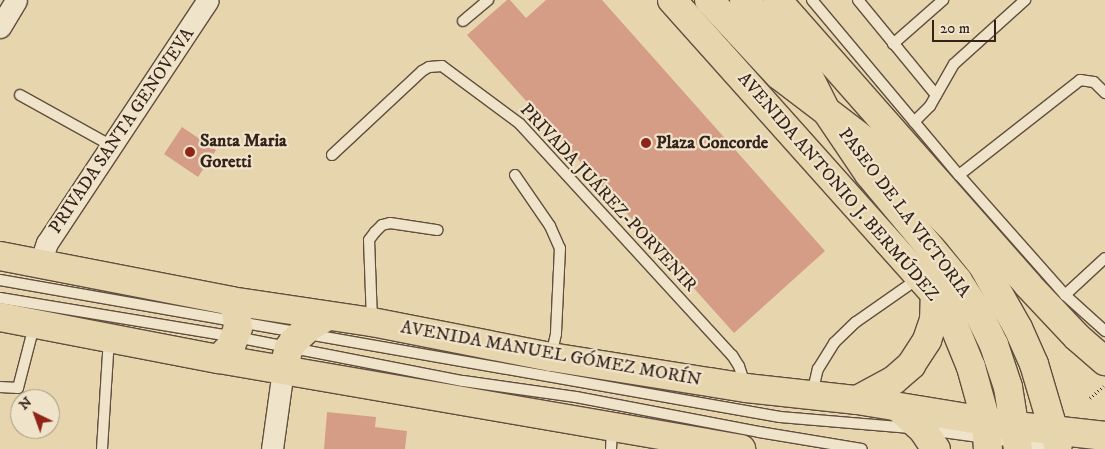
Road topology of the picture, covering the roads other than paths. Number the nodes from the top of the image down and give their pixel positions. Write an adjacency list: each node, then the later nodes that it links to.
1 (16, 0): 13 (street)
2 (208, 0): 20 (street, PRIVADA SANTA GENOVEVA)
3 (488, 0): 12 (lane)
4 (672, 0): 29 (main road, AVENIDA ANTONIO J. BERMÚDEZ)
5 (709, 0): 18 (main road)
6 (744, 0): 18 (main road, PASEO DE LA VICTORIA)
7 (777, 0): 42 (main road)
8 (812, 0): 19 (lane)
9 (858, 0): 14 (lane)
10 (943, 0): 14 (lane)
11 (1025, 0): 17 (lane)
12 (463, 22)
13 (0, 27)
14 (893, 44): 17 (lane)
15 (1105, 93): 23 (lane)
16 (20, 95): 20 (lane)
17 (936, 95): 19 (lane)
18 (825, 109): 52 (main road, PASEO DE LA VICTORIA); 54 (main road)
19 (914, 122): 23 (lane)
20 (112, 146): 27 (street, PRIVADA SANTA GENOVEVA)
21 (332, 155): 44 (lane, PRIVADA JUÁREZ-PORVENIR)
22 (515, 175): 40 (lane)
23 (959, 175): 30 (lane)
24 (437, 230): 36 (lane)
25 (0, 256): 27 (main road, AVENIDA MANUEL GÓMEZ MORÍN)
26 (1105, 258): 30 (lane)
27 (40, 264): 34 (main road, AVENIDA MANUEL GÓMEZ MORÍN)
28 (0, 280): 34 (lane)
29 (928, 285): 45 (lane); 46 (main road); 48 (main road, AVENIDA ANTONIO J. BERMÚDEZ)
30 (1065, 295): 37 (lane)
31 (0, 298): 34 (lane)
32 (328, 316): 34 (main road, AVENIDA MANUEL GÓMEZ MORÍN); 36 (main road, AVENIDA MANUEL GÓMEZ MORÍN); 39 (main road)
33 (0, 317): 35 (main road)
34 (235, 320): 39 (lane); 39 (lane); 41 (main road)
35 (34, 322): 38 (main road); 43 (lane)
36 (372, 322): 40 (main road, AVENIDA MANUEL GÓMEZ MORÍN)
37 (1105, 331)
38 (109, 337): 41 (main road); 55 (lane)
39 (291, 350): 41 (main road); 50 (main road); 51 (lane); 56 (street); 58 (lane)
40 (551, 357): 44 (main road, AVENIDA MANUEL GÓMEZ MORÍN)
41 (219, 358)
42 (1105, 361)
43 (0, 387)
44 (746, 388): 45 (main road, AVENIDA MANUEL GÓMEZ MORÍN)
45 (811, 395): 46 (main road, AVENIDA MANUEL GÓMEZ MORÍN)
46 (857, 400): 47 (main road, AVENIDA MANUEL GÓMEZ MORÍN)
47 (900, 409): 48 (main road, AVENIDA MANUEL GÓMEZ MORÍN); 51 (main road)
48 (987, 436): 51 (lane); 52 (main road, AVENIDA MANUEL GÓMEZ MORÍN)
49 (1105, 436): 54 (main road, AVENIDA MANUEL GÓMEZ MORÍN)
50 (611, 438): 53 (main road)
51 (930, 439)
52 (1017, 439): 54 (main road, AVENIDA MANUEL GÓMEZ MORÍN)
53 (662, 442): 57 (main road)
54 (1058, 444)
55 (102, 449)
56 (272, 449)
57 (741, 449)
58 (862, 449)

